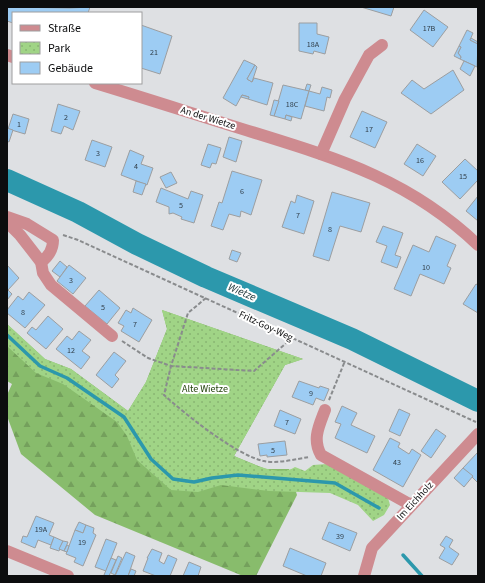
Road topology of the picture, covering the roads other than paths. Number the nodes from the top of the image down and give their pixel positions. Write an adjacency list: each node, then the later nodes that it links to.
1 (382, 45): 3 (street)
2 (98, 84): 3 (street, An der Wietze)
3 (320, 154): 6 (street, An der Wietze)
4 (7, 217): 7 (street)
5 (7, 222): 7 (street)
6 (478, 245)
7 (41, 262): 8 (street)
8 (112, 336)
9 (325, 410): 11 (street)
10 (478, 434): 11 (street, Im Eichholz)
11 (411, 505): 14 (street, Im Eichholz)
12 (7, 551): 13 (street)
13 (68, 576)
14 (364, 576)

